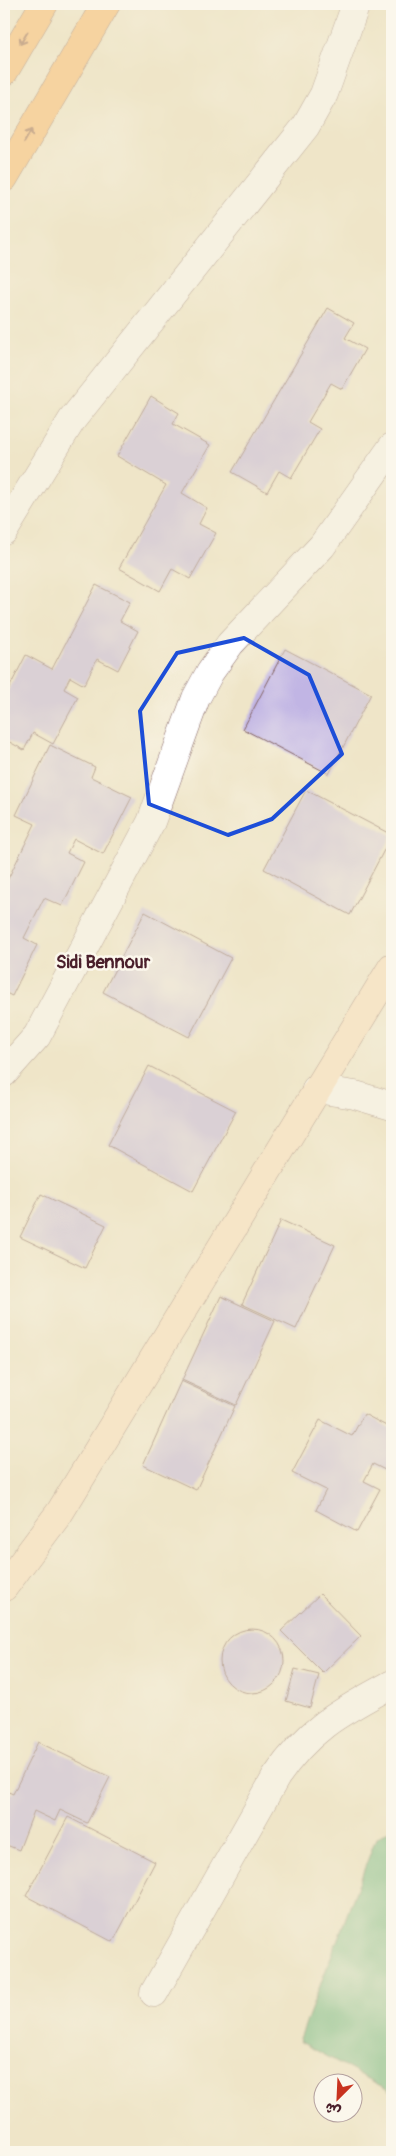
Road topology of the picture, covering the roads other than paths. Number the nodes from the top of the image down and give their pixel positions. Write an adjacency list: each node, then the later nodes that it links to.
1 (44, 4): 4 (main road, one-way to 4)
2 (106, 4): 5 (main road, one-way to 2)
3 (356, 4): 7 (street)
4 (4, 72)
5 (4, 178)
6 (392, 447): 9 (street)
7 (4, 531)
8 (392, 967): 10 (street)
9 (4, 1073)
10 (316, 1089): 11 (street); 12 (street)
11 (392, 1106)
12 (4, 1587)
13 (392, 1684): 14 (street)
14 (154, 1993)

